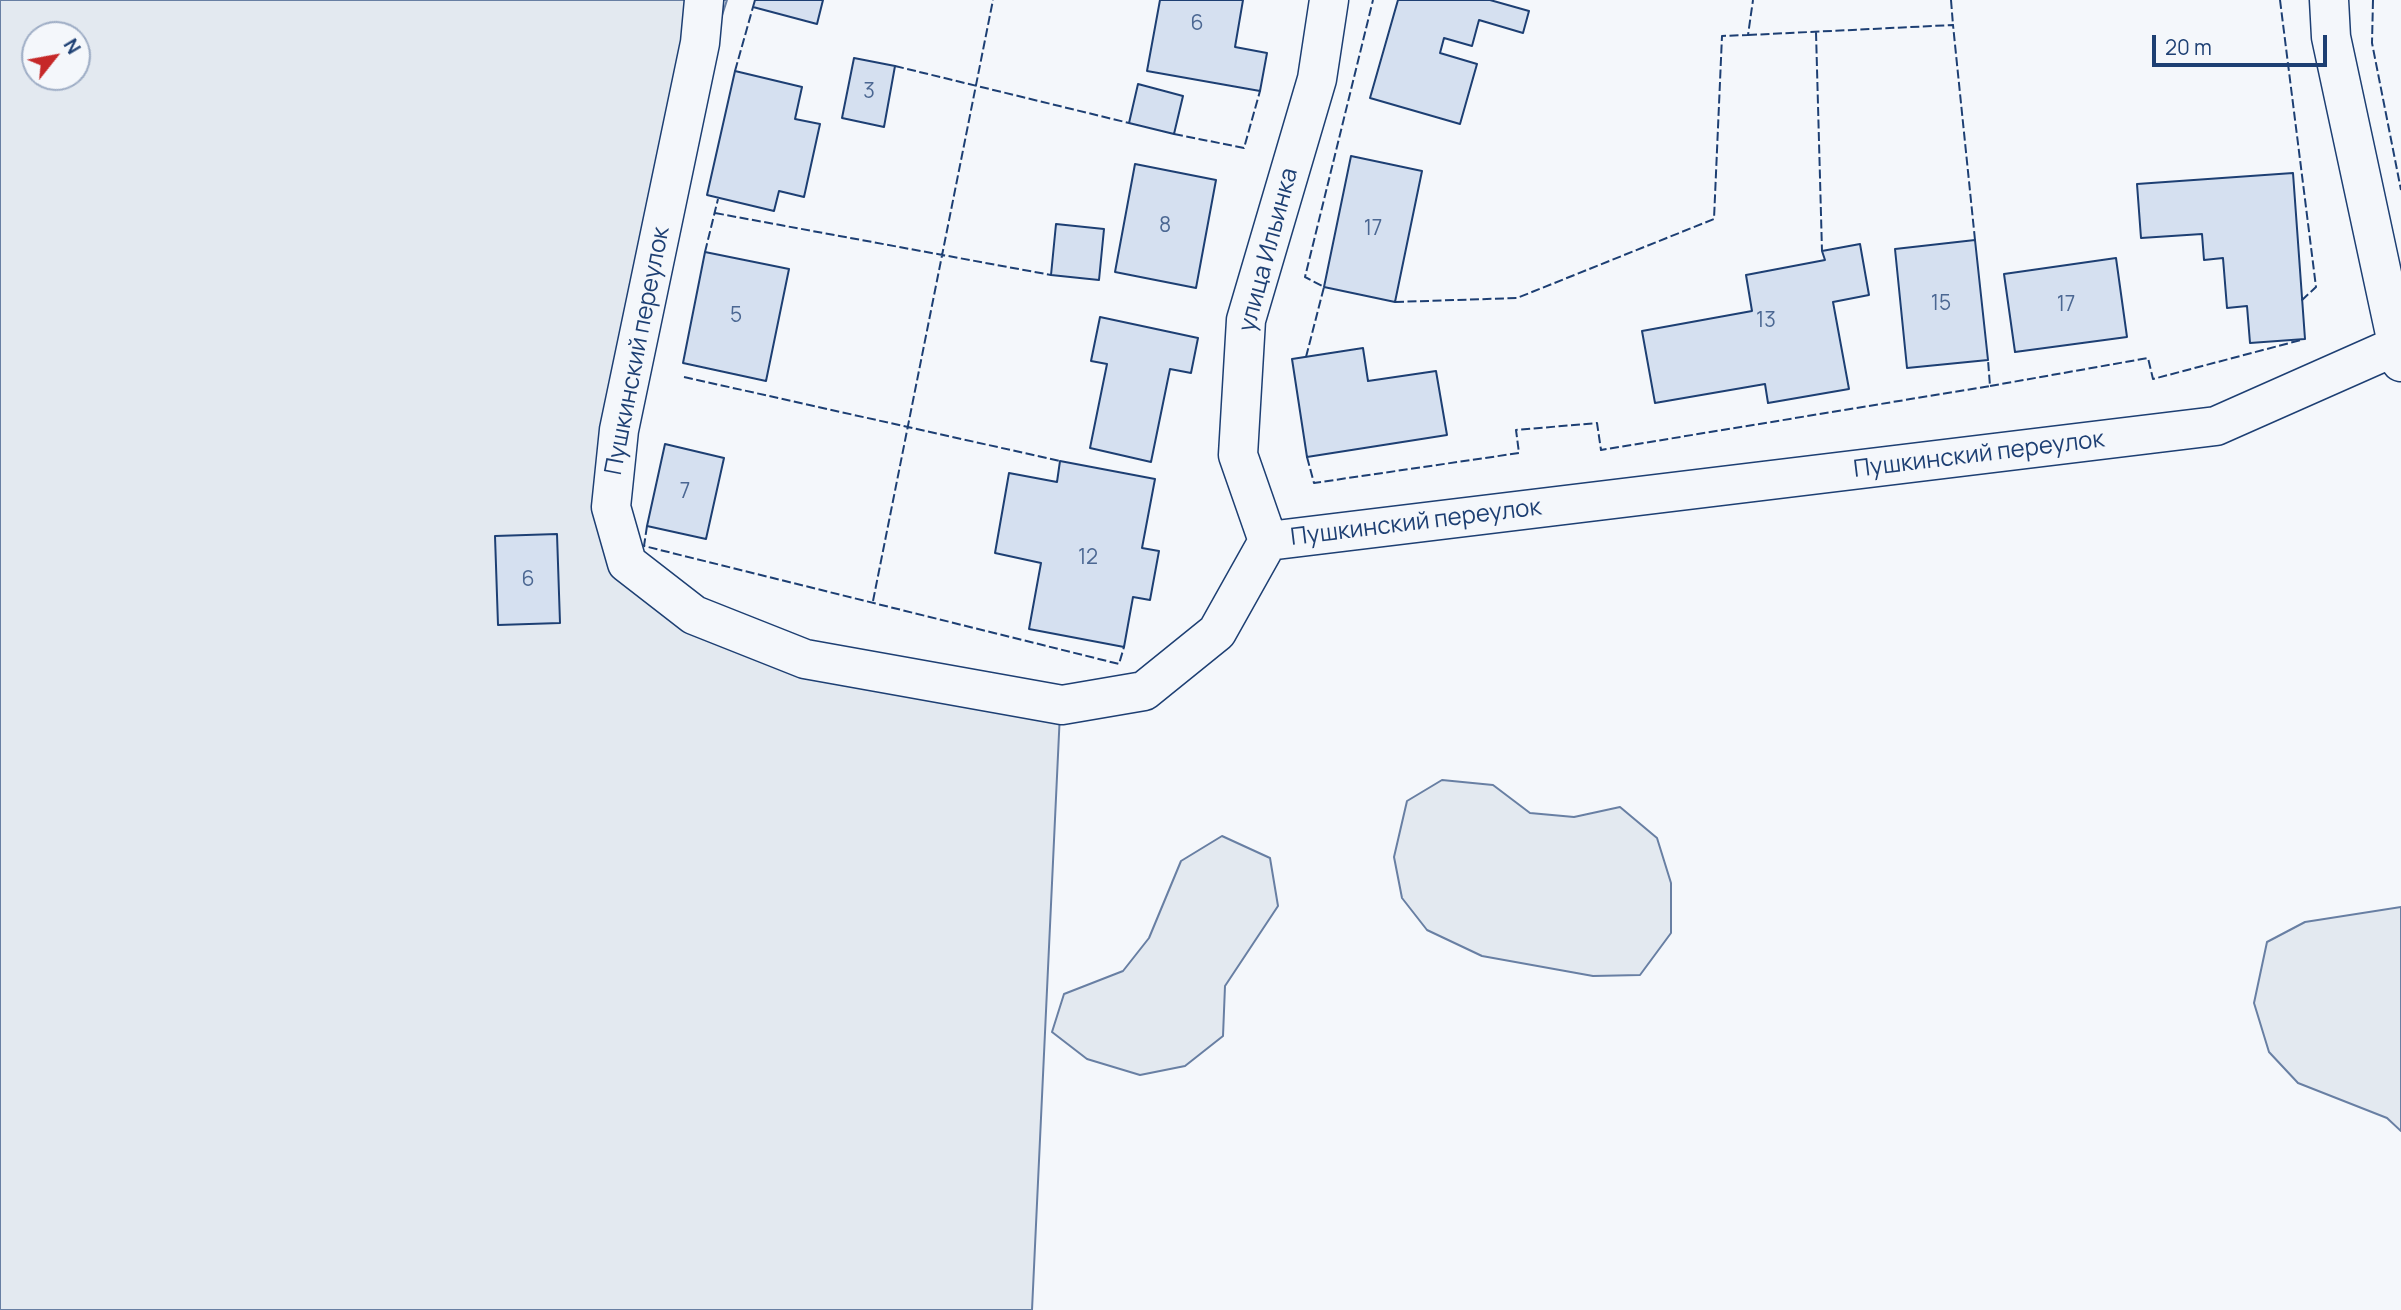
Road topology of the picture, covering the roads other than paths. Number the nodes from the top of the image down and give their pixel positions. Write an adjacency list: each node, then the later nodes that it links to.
1 (704, 0): 5 (street, Пушкинский переулок)
2 (1329, 0): 5 (street, улица Ильинка)
3 (2329, 0): 4 (street)
4 (2400, 351): 5 (street, Пушкинский переулок)
5 (1268, 541)

